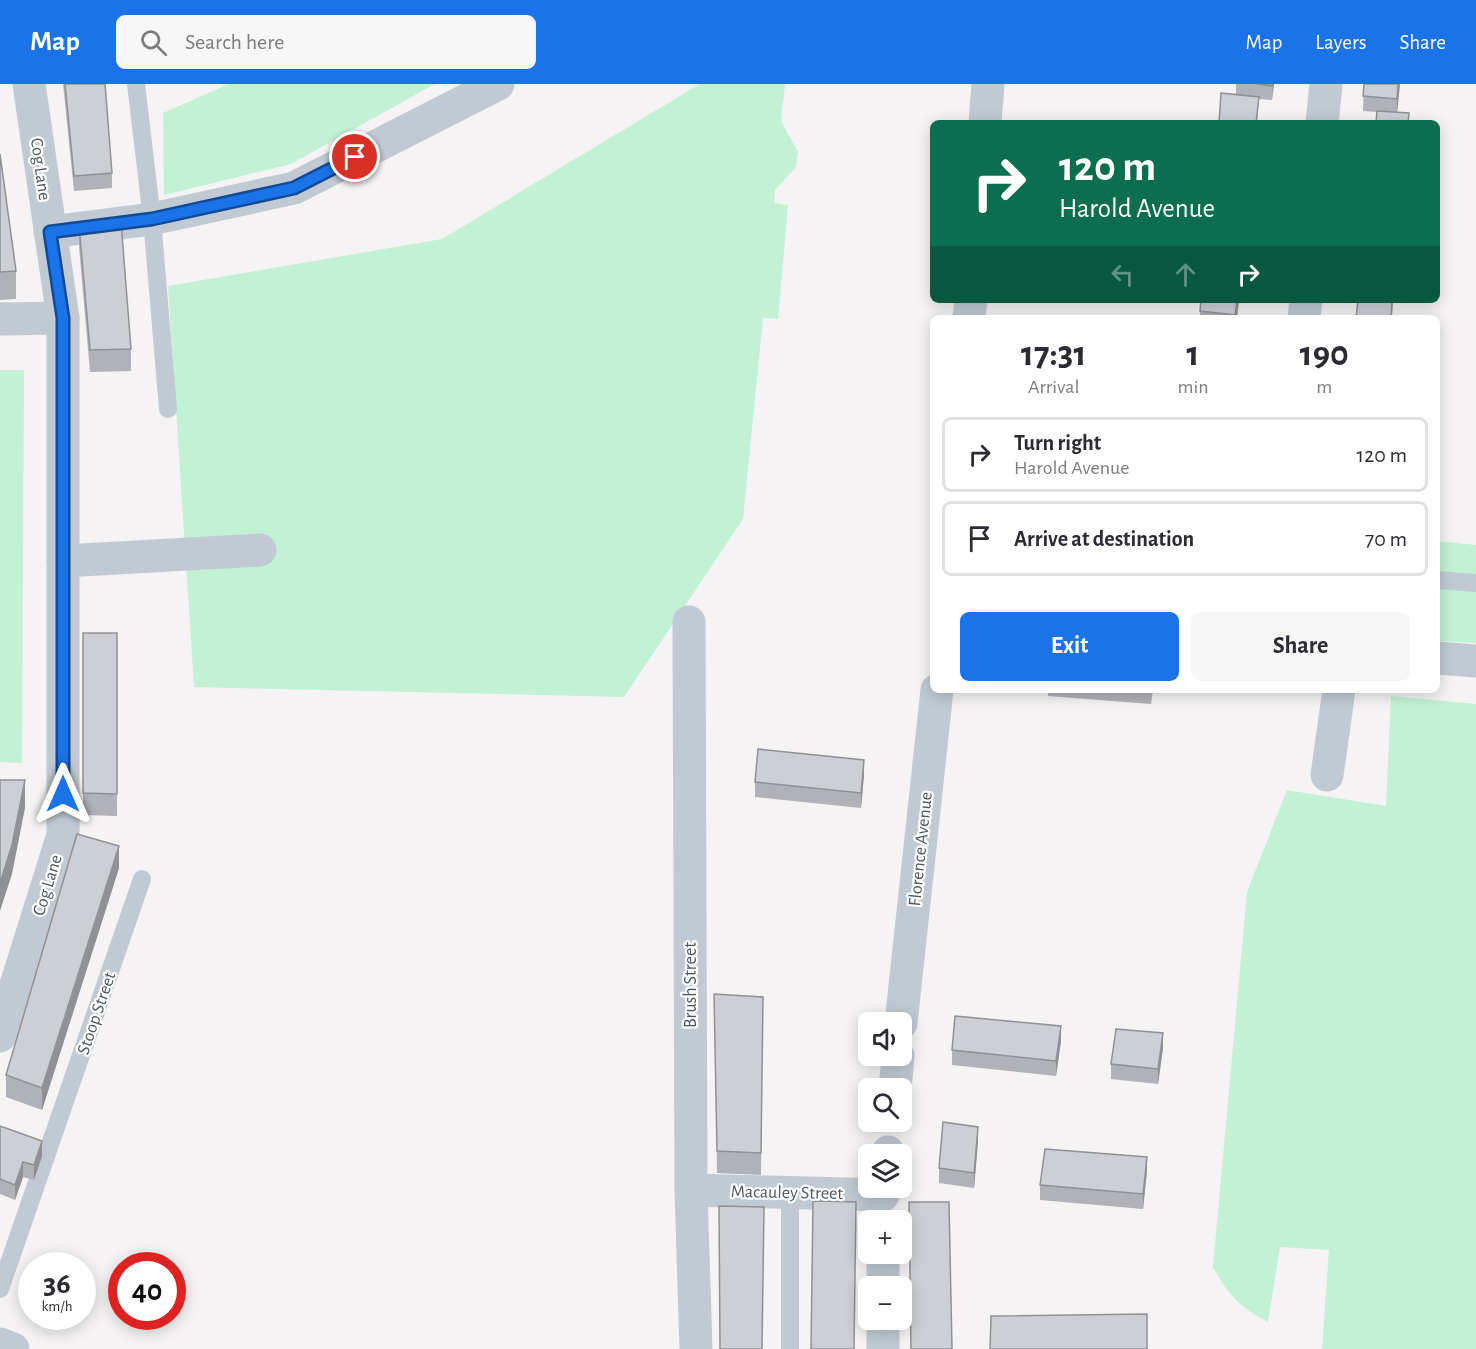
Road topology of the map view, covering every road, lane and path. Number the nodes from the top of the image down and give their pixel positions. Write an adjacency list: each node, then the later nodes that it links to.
1 (28, 84): 9 (street, Cog Lane)
2 (136, 84): 8 (lane)
3 (498, 84): 8 (street)
4 (988, 84): 6 (street)
5 (1326, 84): 7 (street)
6 (985, 120)
7 (1322, 120)
8 (152, 219): 9 (street); 12 (lane)
9 (50, 232): 10 (street, Cog Lane)
10 (63, 318): 11 (street); 14 (street, Cog Lane)
11 (0, 319)
12 (168, 409)
13 (260, 550): 14 (street)
14 (63, 561): 25 (street, Cog Lane)
15 (1440, 580): 16 (lane)
16 (1476, 582)
17 (690, 622): 28 (street, Brush Street)
18 (1440, 658): 19 (street)
19 (1476, 661)
20 (937, 693): 24 (street, Florence Avenue)
21 (1339, 693): 22 (street)
22 (1327, 775)
23 (142, 879): 27 (lane, Stoop Street)
24 (902, 1012)
25 (0, 1036)
26 (29, 1142): 27 (lane)
27 (49, 1148): 31 (lane, Stoop Street)
28 (691, 1190): 29 (street, Macauley Street); 35 (street, Brush Street)
29 (790, 1192): 30 (street, Macauley Street); 36 (lane)
30 (883, 1201)
31 (0, 1289)
32 (883, 1330): 37 (street)
33 (0, 1344): 34 (street)
34 (13, 1349)
35 (696, 1349)
36 (790, 1349)
37 (883, 1349)

